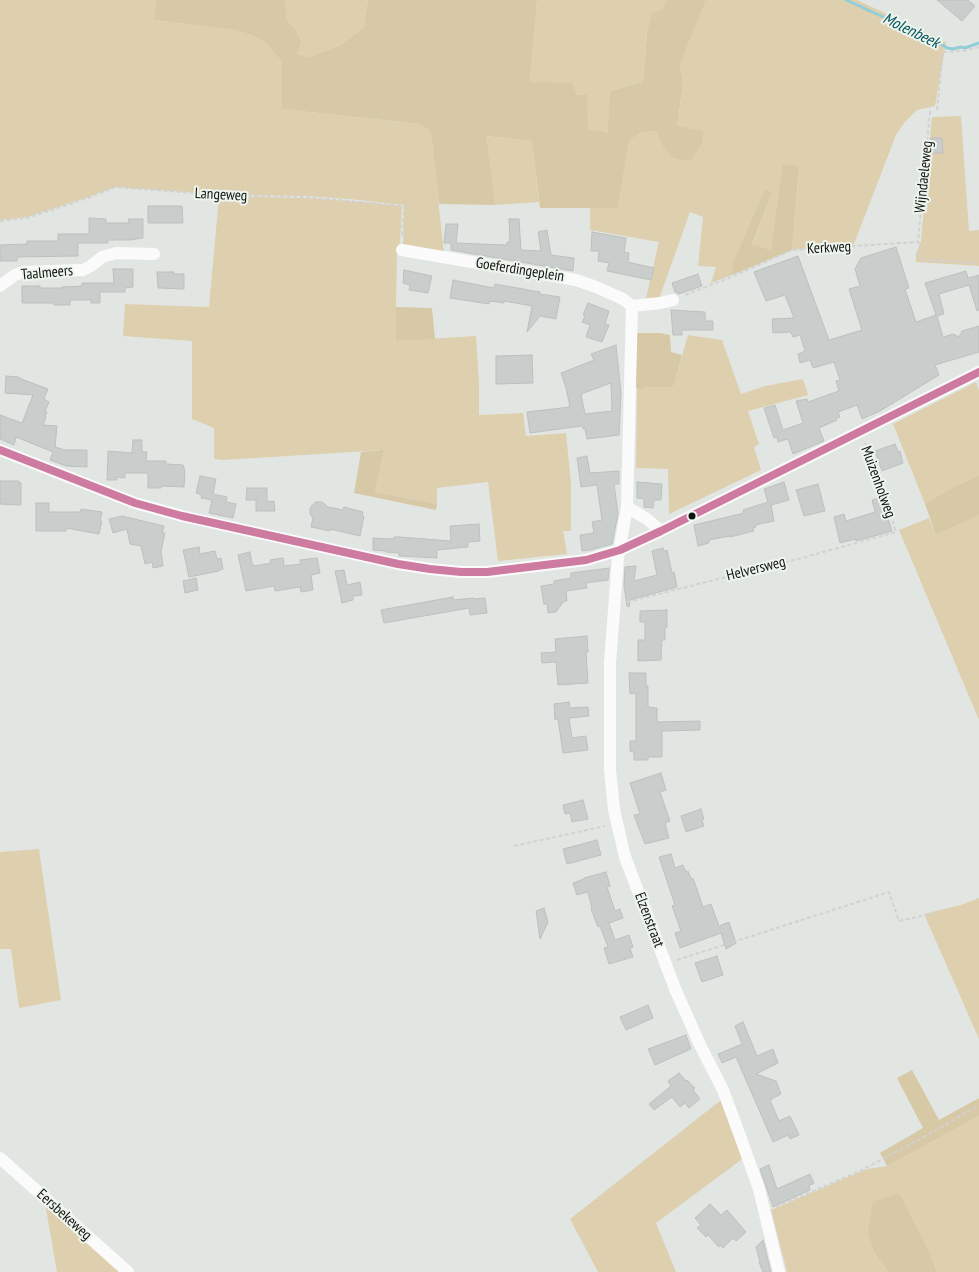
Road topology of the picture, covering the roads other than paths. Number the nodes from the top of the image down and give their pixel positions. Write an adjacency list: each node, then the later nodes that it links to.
1 (402, 250): 5 (street, Goeferdingeplein)
2 (154, 254): 3 (street, Taalmeers)
3 (0, 286)
4 (673, 300): 5 (street)
5 (632, 306): 8 (street)
6 (979, 372): 9 (street)
7 (0, 450): 10 (street)
8 (627, 507): 9 (street); 10 (street)
9 (661, 532): 10 (street)
10 (620, 550): 13 (street, Elzenstraat)
11 (0, 1158): 12 (street, Eersbekeweg)
12 (128, 1272)
13 (780, 1272)

